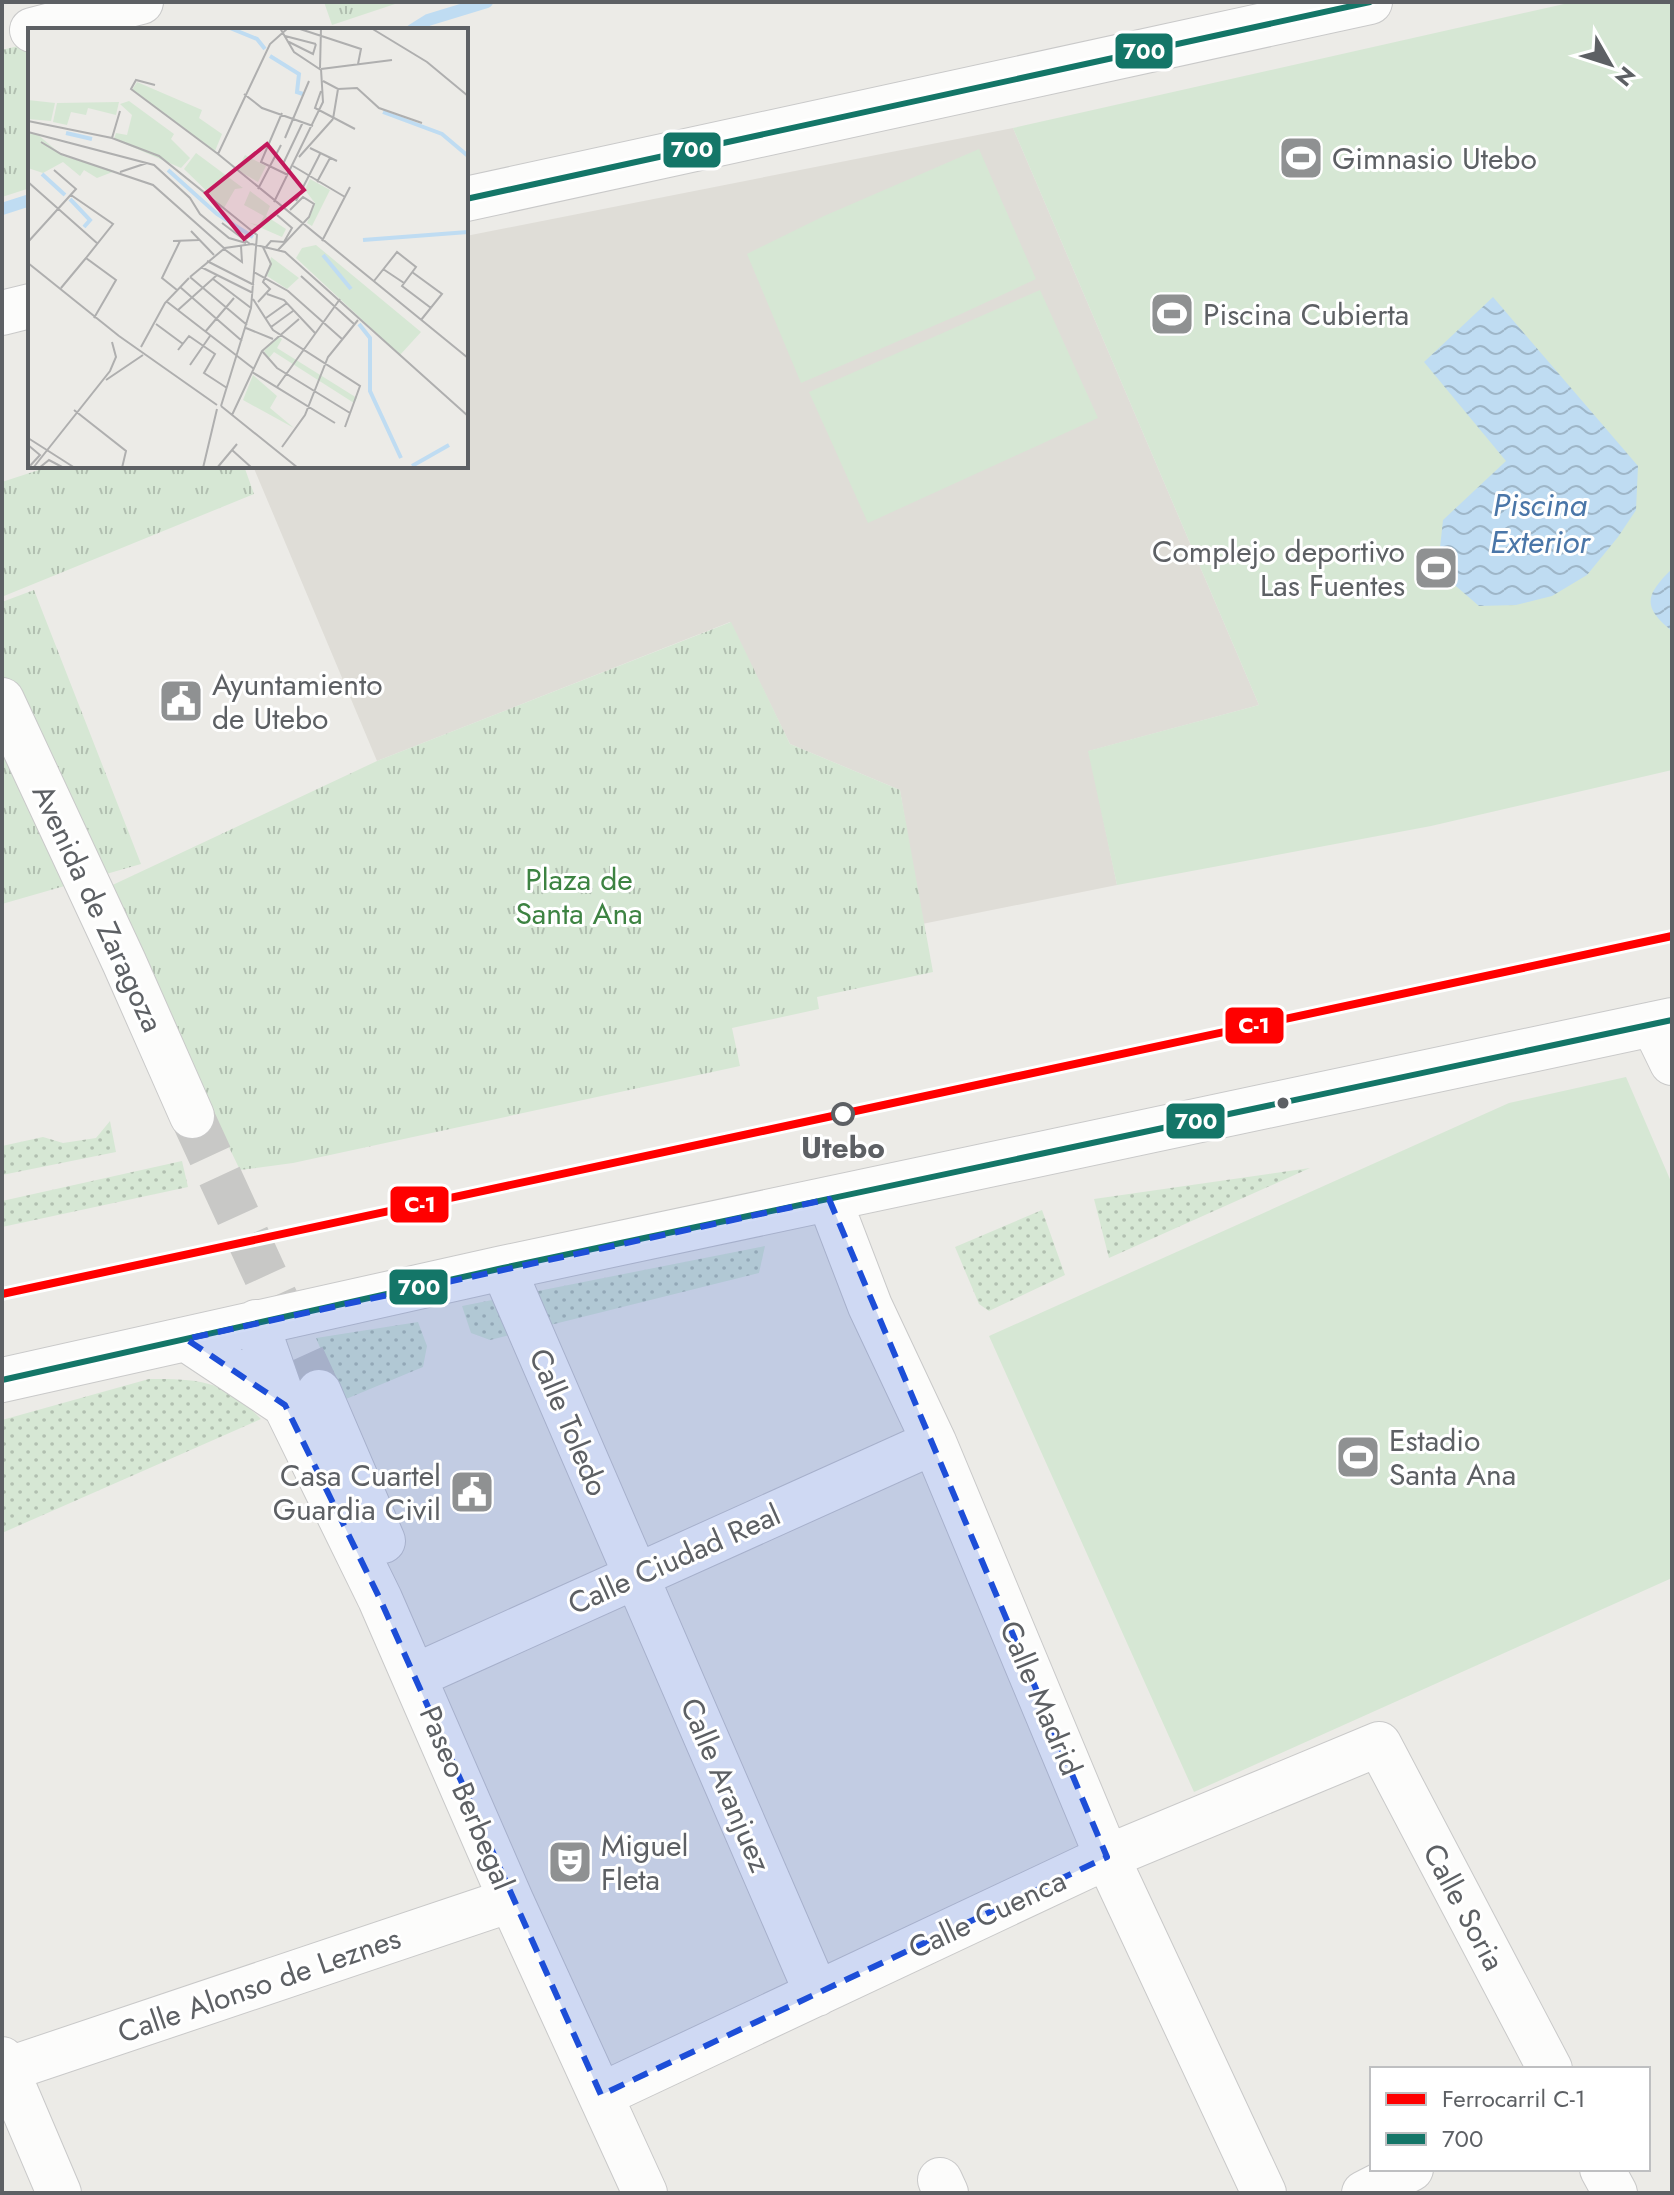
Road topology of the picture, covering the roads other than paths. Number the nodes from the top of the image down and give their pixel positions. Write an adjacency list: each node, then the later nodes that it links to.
1 (141, 2): 3 (street)
2 (1370, 2): 6 (street)
3 (39, 28)
4 (28, 31): 5 (street)
5 (2, 37)
6 (468, 199)
7 (28, 306): 8 (street)
8 (2, 313)
9 (2, 700): 12 (street, Avenida de Zaragoza)
10 (1662, 1022): 11 (street); 13 (street)
11 (1672, 1063)
12 (192, 1116)
13 (829, 1199): 14 (street); 19 (street, Calle Madrid)
14 (503, 1268): 15 (street); 20 (street, Calle Toledo)
15 (256, 1322): 16 (street); 18 (street)
16 (186, 1339): 17 (street); 18 (street)
17 (2, 1380)
18 (302, 1399): 21 (street, Paseo Berbegal)
19 (934, 1442): 20 (street, Calle Ciudad Real); 23 (street, Calle Madrid)
20 (636, 1576): 21 (street, Calle Ciudad Real); 25 (street, Calle Aranjuez)
21 (415, 1676): 24 (street, Paseo Berbegal)
22 (1379, 1744): 23 (street, Calle Cuenca); 27 (street, Calle Soria)
23 (1107, 1857): 25 (street, Calle Cuenca); 33 (street, Calle Madrid)
24 (511, 1900): 26 (street, Calle Alonso de Leznes); 28 (street, Paseo Berbegal)
25 (817, 1994): 28 (street, Calle Cuenca)
26 (4, 2064): 31 (street)
27 (1549, 2067)
28 (601, 2095): 32 (street, Paseo Berbegal)
29 (1407, 2171): 34 (street)
30 (1603, 2171): 35 (street)
31 (59, 2193)
32 (645, 2193)
33 (1264, 2193)
34 (1364, 2193)
35 (1615, 2193)

